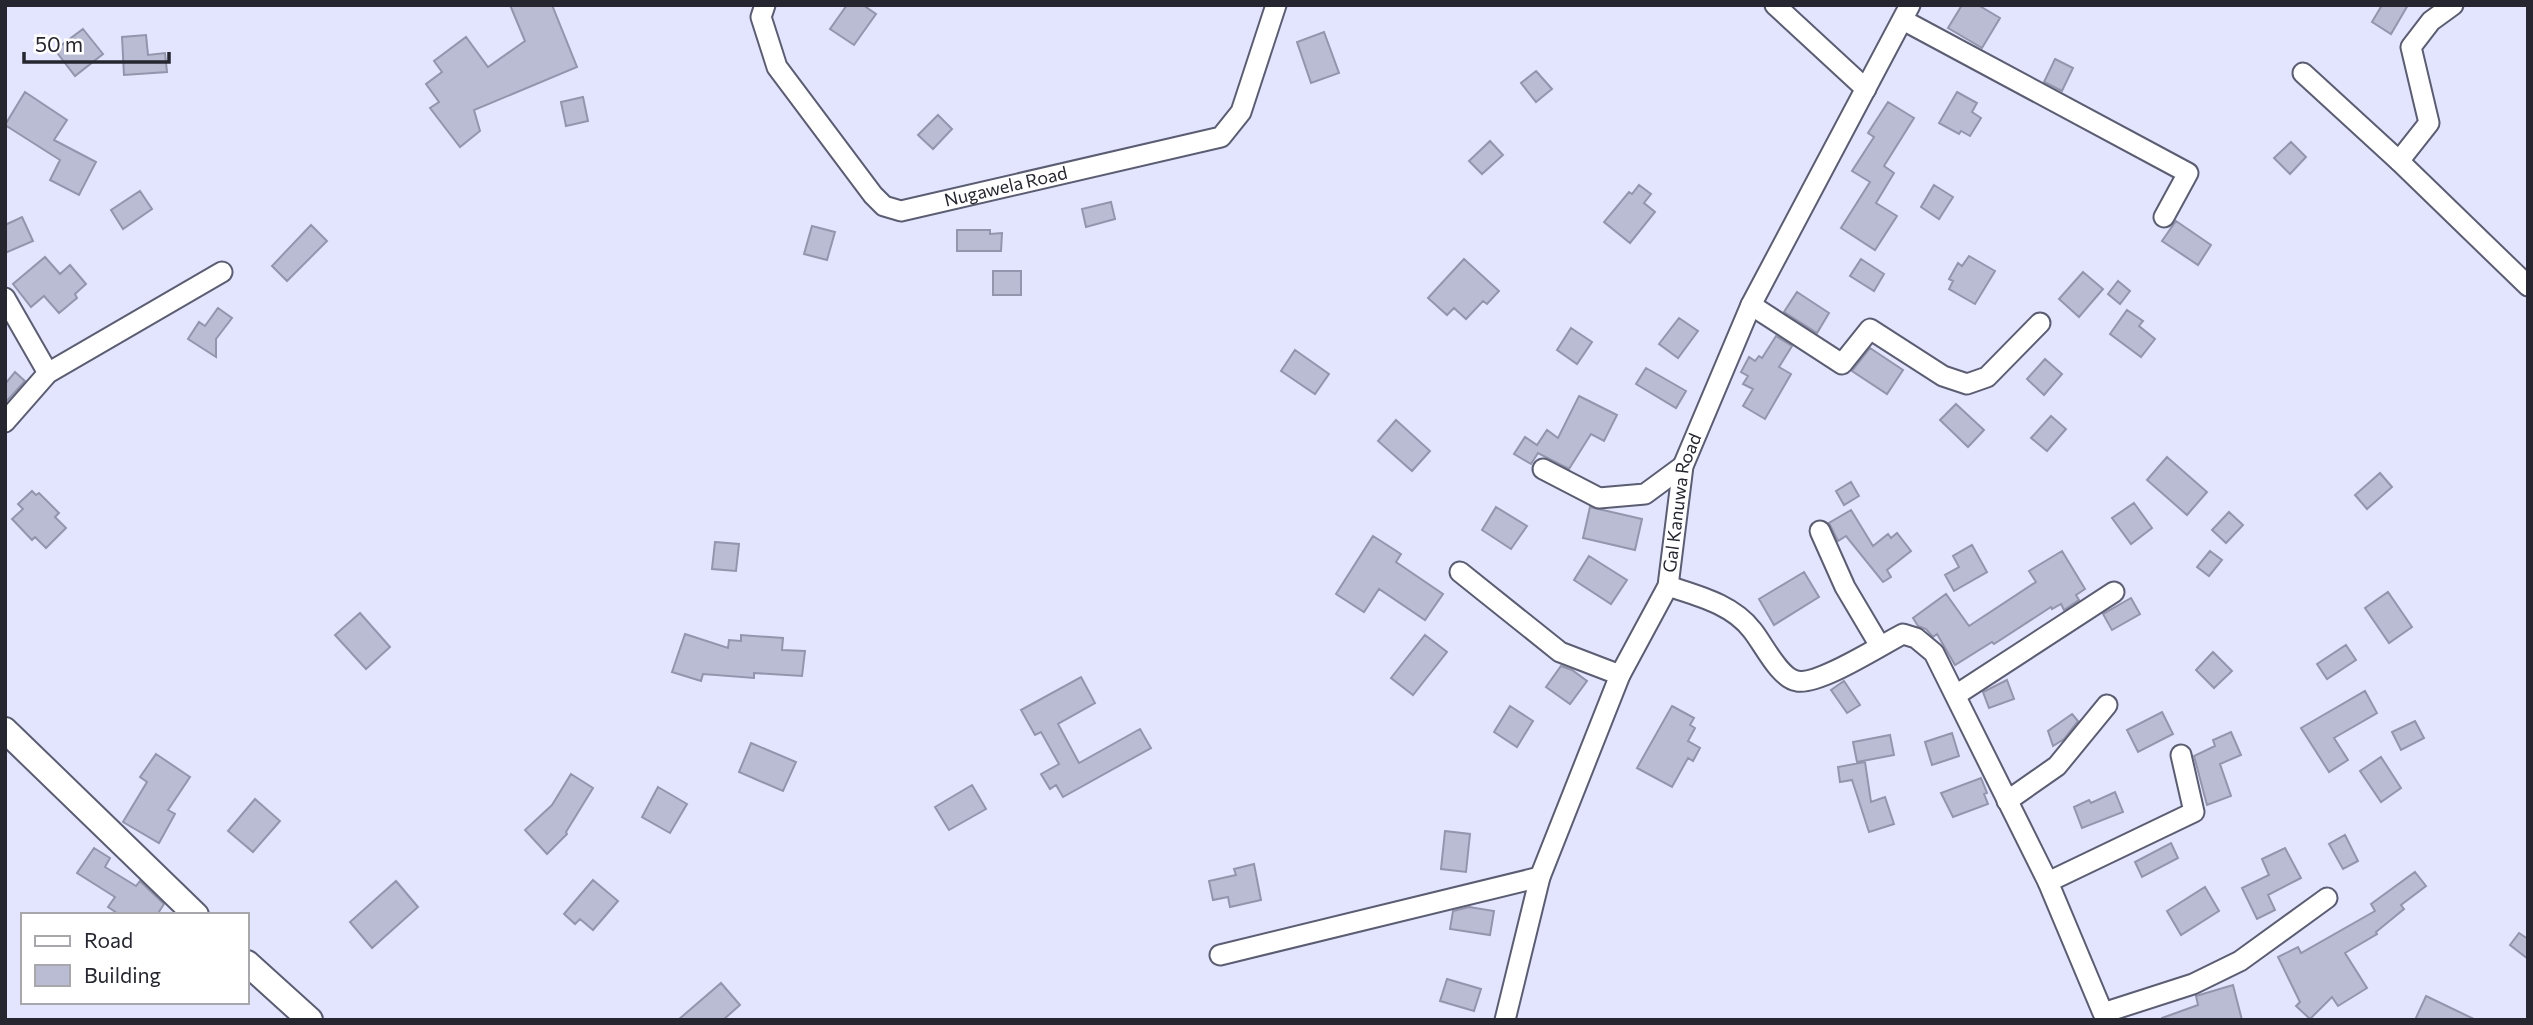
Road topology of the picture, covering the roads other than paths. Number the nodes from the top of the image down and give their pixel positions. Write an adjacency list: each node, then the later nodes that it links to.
1 (765, 5): 2 (street, Nugawela Road)
2 (1276, 5)
3 (1775, 5): 7 (street)
4 (2453, 5): 8 (street)
5 (1906, 12): 7 (street, Gal Kanuwa Road); 9 (street)
6 (2303, 74): 8 (street)
7 (1866, 89): 13 (street, Gal Kanuwa Road)
8 (2399, 161): 11 (street)
9 (2164, 217)
10 (222, 272): 15 (street)
11 (2528, 286)
12 (5, 298): 15 (street)
13 (1751, 305): 14 (street); 17 (street, Gal Kanuwa Road)
14 (2040, 323)
15 (48, 373): 16 (street)
16 (5, 422)
17 (1683, 466): 18 (street); 21 (street, Gal Kanuwa Road)
18 (1543, 469)
19 (1820, 531): 23 (street)
20 (1460, 572): 24 (street)
21 (1668, 586): 23 (street); 24 (street, Gal Kanuwa Road)
22 (2114, 592): 25 (street)
23 (1880, 646): 25 (street)
24 (1620, 675): 30 (street, Gal Kanuwa Road)
25 (1956, 695): 29 (street)
26 (2107, 705): 29 (street)
27 (5, 730): 33 (street)
28 (2181, 755): 31 (street)
29 (2007, 801): 31 (street)
30 (1540, 877): 34 (street); 38 (street, Gal Kanuwa Road)
31 (2048, 882): 36 (street)
32 (2327, 898): 36 (street)
33 (194, 913)
34 (1220, 955)
35 (248, 964): 37 (street)
36 (2105, 1016)
37 (310, 1020)
38 (1505, 1020)

